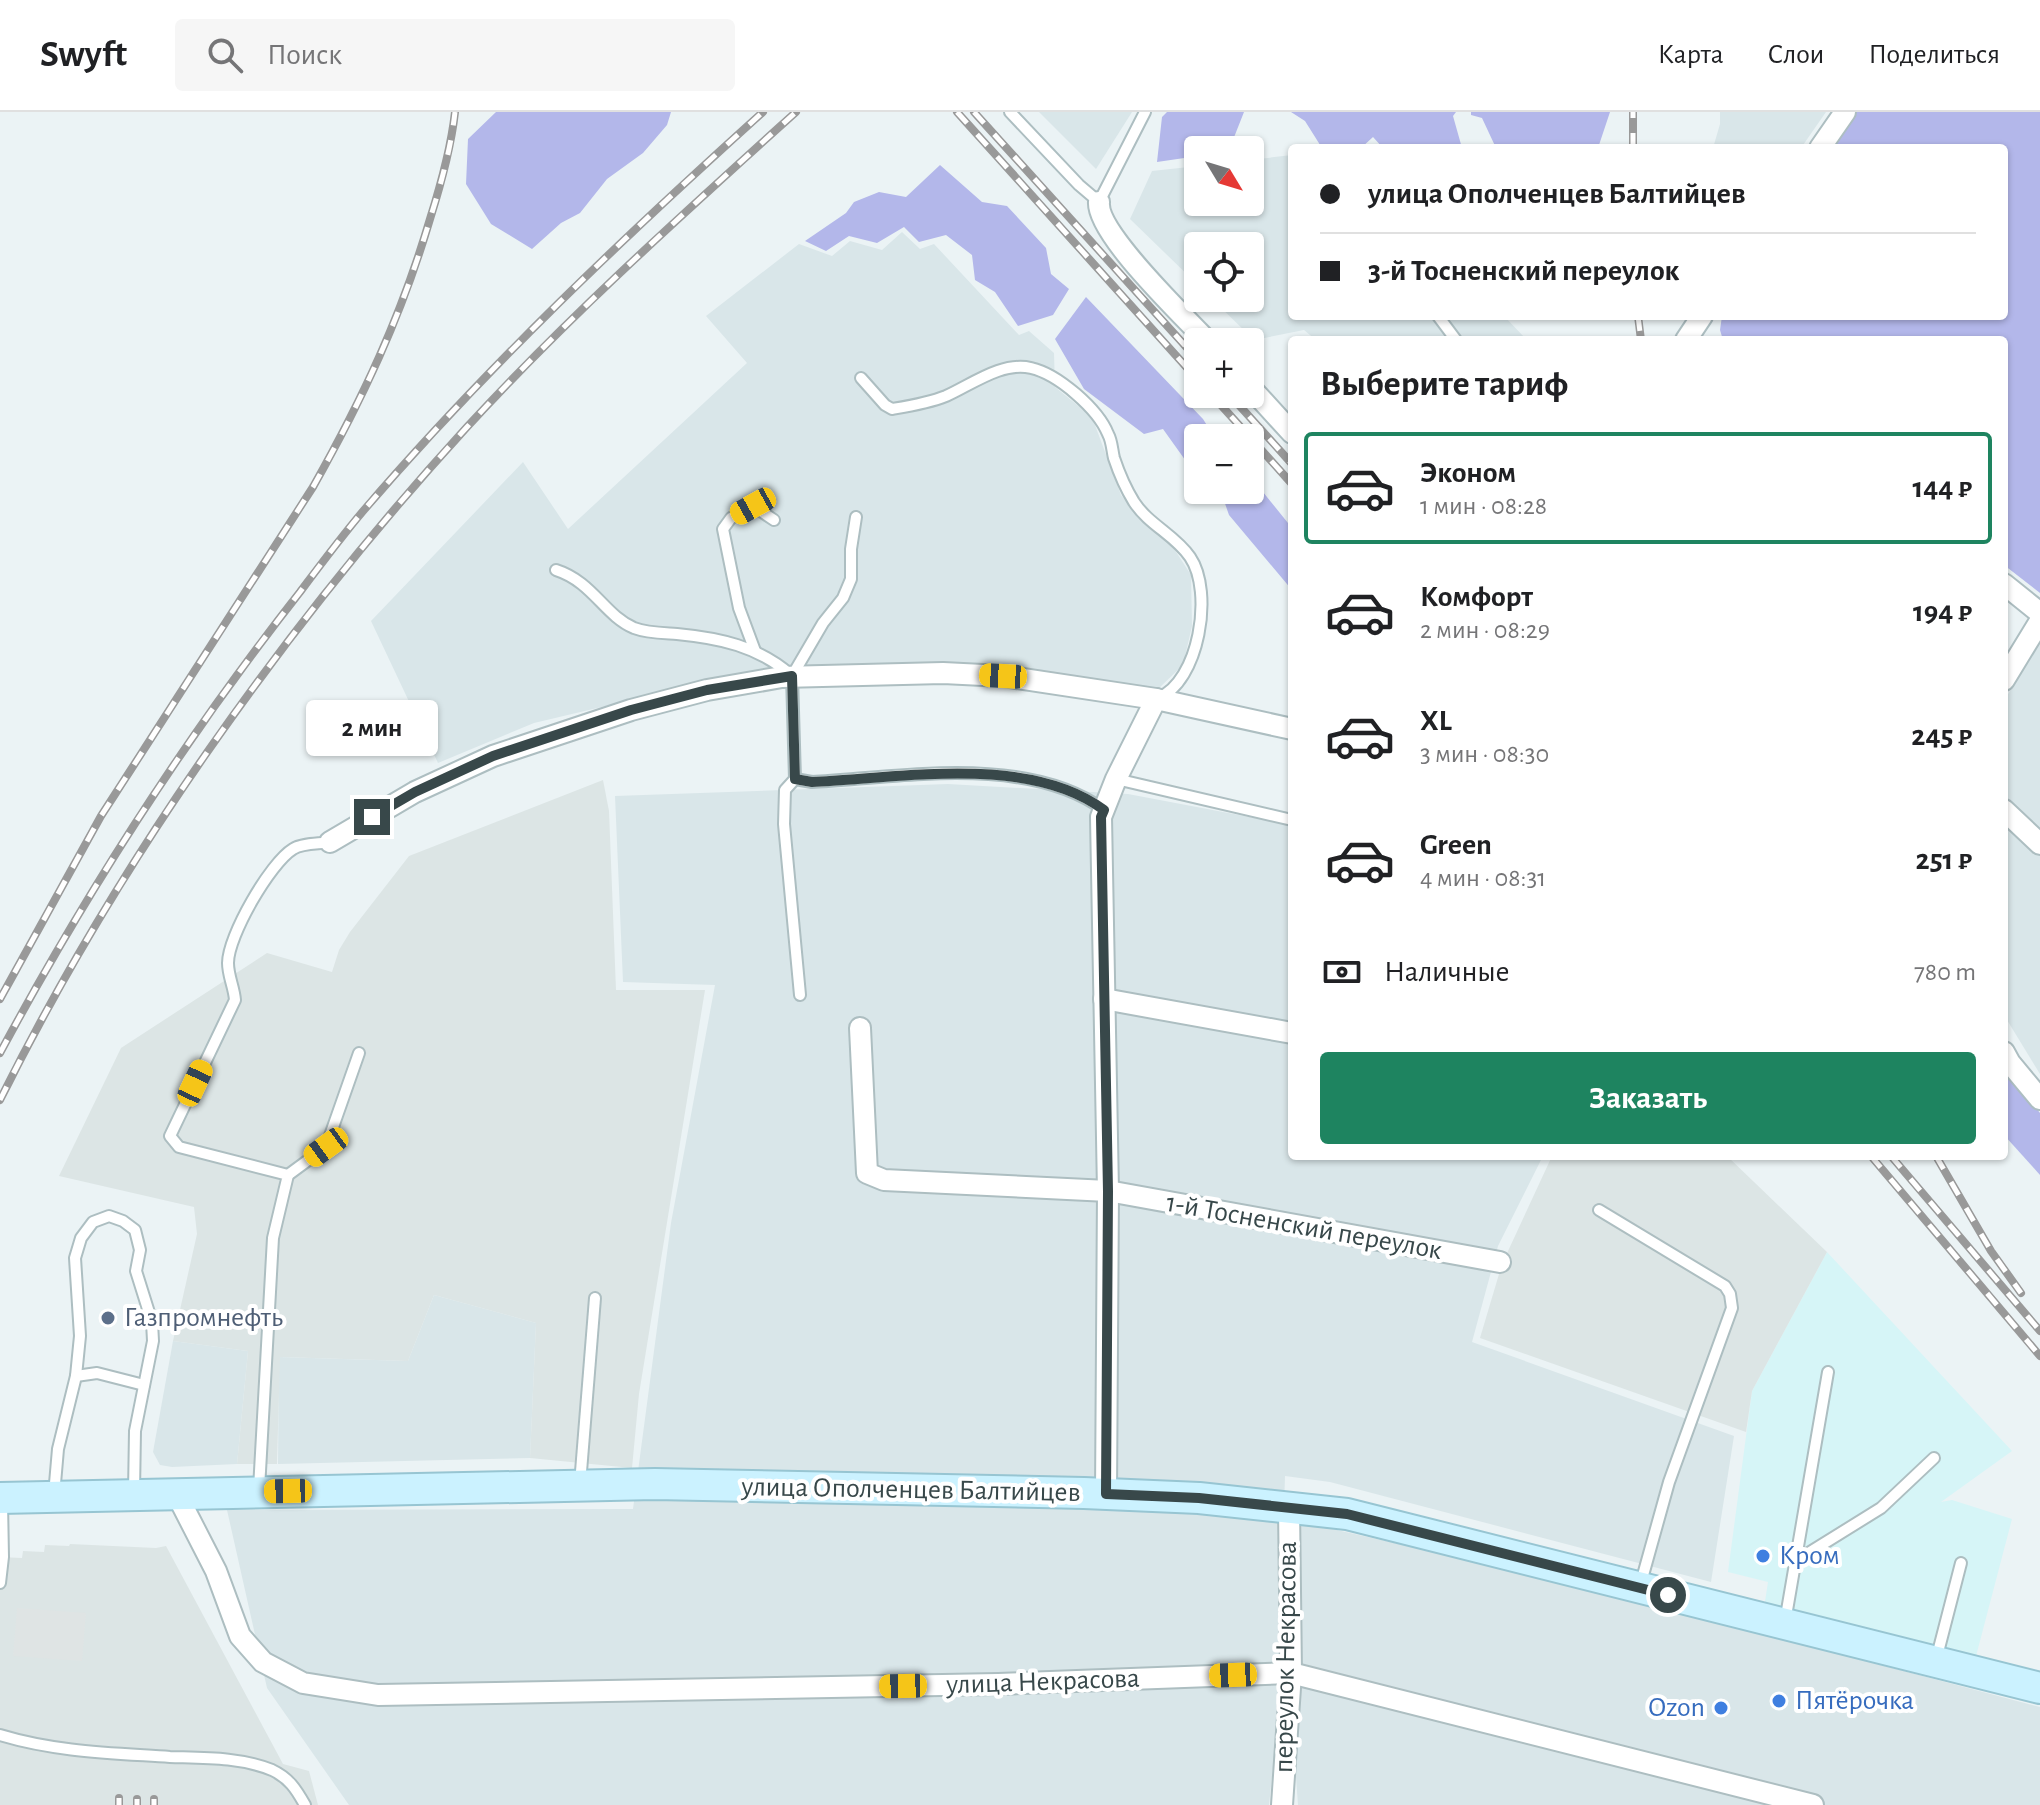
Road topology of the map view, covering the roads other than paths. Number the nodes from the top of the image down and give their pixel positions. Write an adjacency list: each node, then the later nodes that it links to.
1 (1010, 112): 5 (lane)
2 (1145, 112): 5 (lane)
3 (1845, 112): 4 (street)
4 (1823, 144)
5 (1099, 202): 6 (street)
6 (1195, 328)
7 (861, 378): 19 (lane)
8 (1264, 402): 9 (street)
9 (1288, 429)
10 (856, 517): 18 (lane)
11 (774, 520): 16 (lane)
12 (556, 570): 16 (lane)
13 (2008, 587): 14 (street)
14 (2040, 613)
15 (2040, 621): 17 (street)
16 (755, 651): 18 (lane)
17 (2008, 673)
18 (792, 676): 19 (street); 21 (lane); 26 (street)
19 (1156, 699): 20 (street); 22 (street)
20 (1288, 728)
21 (795, 779): 23 (lane); 28 (lane)
22 (1116, 779): 23 (street); 25 (lane)
23 (1104, 810): 29 (street)
24 (2008, 814): 27 (street)
25 (1288, 819)
26 (330, 842): 35 (lane)
27 (2040, 844)
28 (800, 995)
29 (1104, 999): 31 (street); 36 (street)
30 (860, 1028): 36 (street, 1-й Тосненский переулок)
31 (1288, 1032)
32 (359, 1053): 35 (lane)
33 (2008, 1059): 34 (street)
34 (2040, 1099)
35 (288, 1175): 45 (lane)
36 (1108, 1191): 38 (street, 1-й Тосненский переулок); 48 (street)
37 (1599, 1210): 55 (lane)
38 (1500, 1262)
39 (595, 1298): 44 (lane)
40 (1828, 1372): 52 (lane)
41 (76, 1376): 42 (lane); 42 (lane); 49 (lane)
42 (144, 1385): 47 (lane)
43 (1934, 1458): 52 (lane)
44 (580, 1486): 45 (main road, улица Ополченцев Балтийцев); 48 (main road, улица Ополченцев Балтийцев)
45 (259, 1491): 46 (main road, улица Ополченцев Балтийцев)
46 (176, 1493): 47 (main road, улица Ополченцев Балтийцев); 58 (street, улица Некрасова)
47 (134, 1494): 49 (main road, улица Ополченцев Балтийцев)
48 (1106, 1494): 51 (main road, улица Ополченцев Балтийцев)
49 (53, 1496): 50 (main road, улица Ополченцев Балтийцев)
50 (1, 1498): 54 (lane)
51 (1289, 1508): 55 (main road, улица Ополченцев Балтийцев); 58 (street, переулок Некрасова)
52 (1794, 1562): 56 (lane)
53 (1961, 1563): 57 (lane)
54 (0, 1583)
55 (1639, 1588): 56 (main road, улица Ополченцев Балтийцев)
56 (1785, 1624): 57 (main road, улица Ополченцев Балтийцев)
57 (1936, 1662): 59 (main road, улица Ополченцев Балтийцев)
58 (1291, 1673): 62 (street, переулок Некрасова); 63 (street, улица Некрасова)
59 (2040, 1688)
60 (0, 1735): 61 (lane)
61 (305, 1805)
62 (1282, 1805)
63 (1813, 1805)

